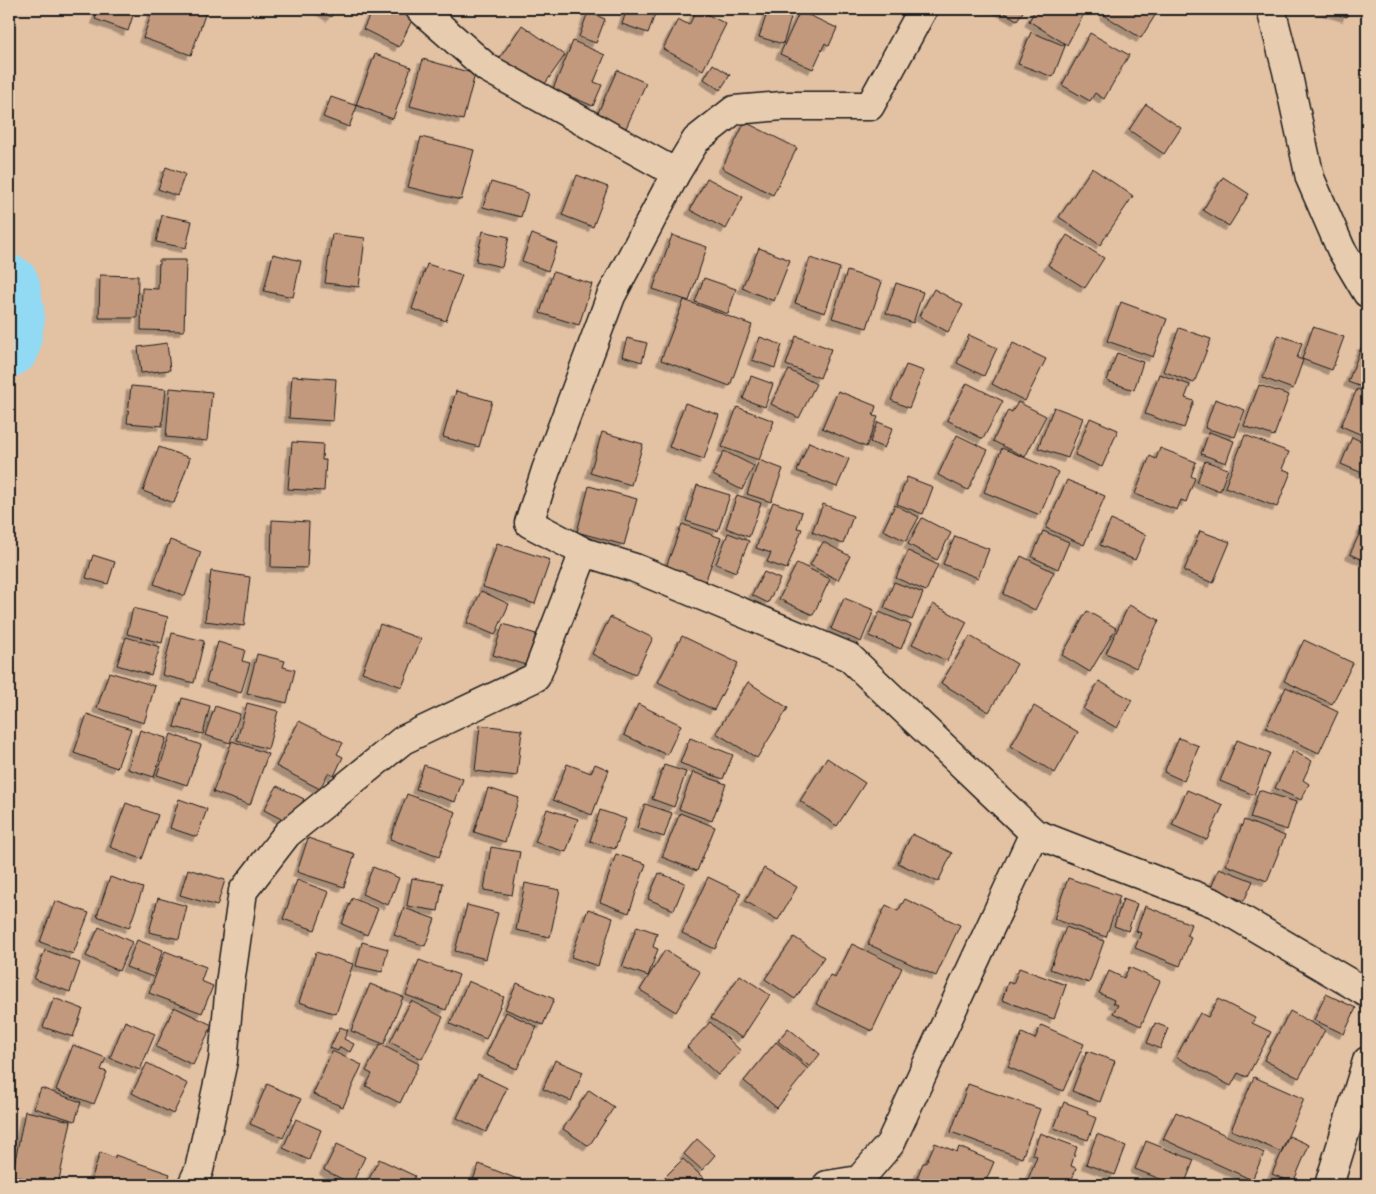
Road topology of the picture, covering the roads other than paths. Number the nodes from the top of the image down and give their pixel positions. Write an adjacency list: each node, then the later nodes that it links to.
1 (420, 9): 4 (street)
2 (924, 9): 4 (street)
3 (1271, 9): 5 (street)
4 (676, 173): 6 (street)
5 (1367, 293)
6 (584, 552): 7 (street); 10 (street)
7 (1034, 833): 8 (street); 11 (street)
8 (1367, 993)
9 (1367, 1061): 12 (street)
10 (192, 1185)
11 (827, 1185)
12 (1329, 1185)

